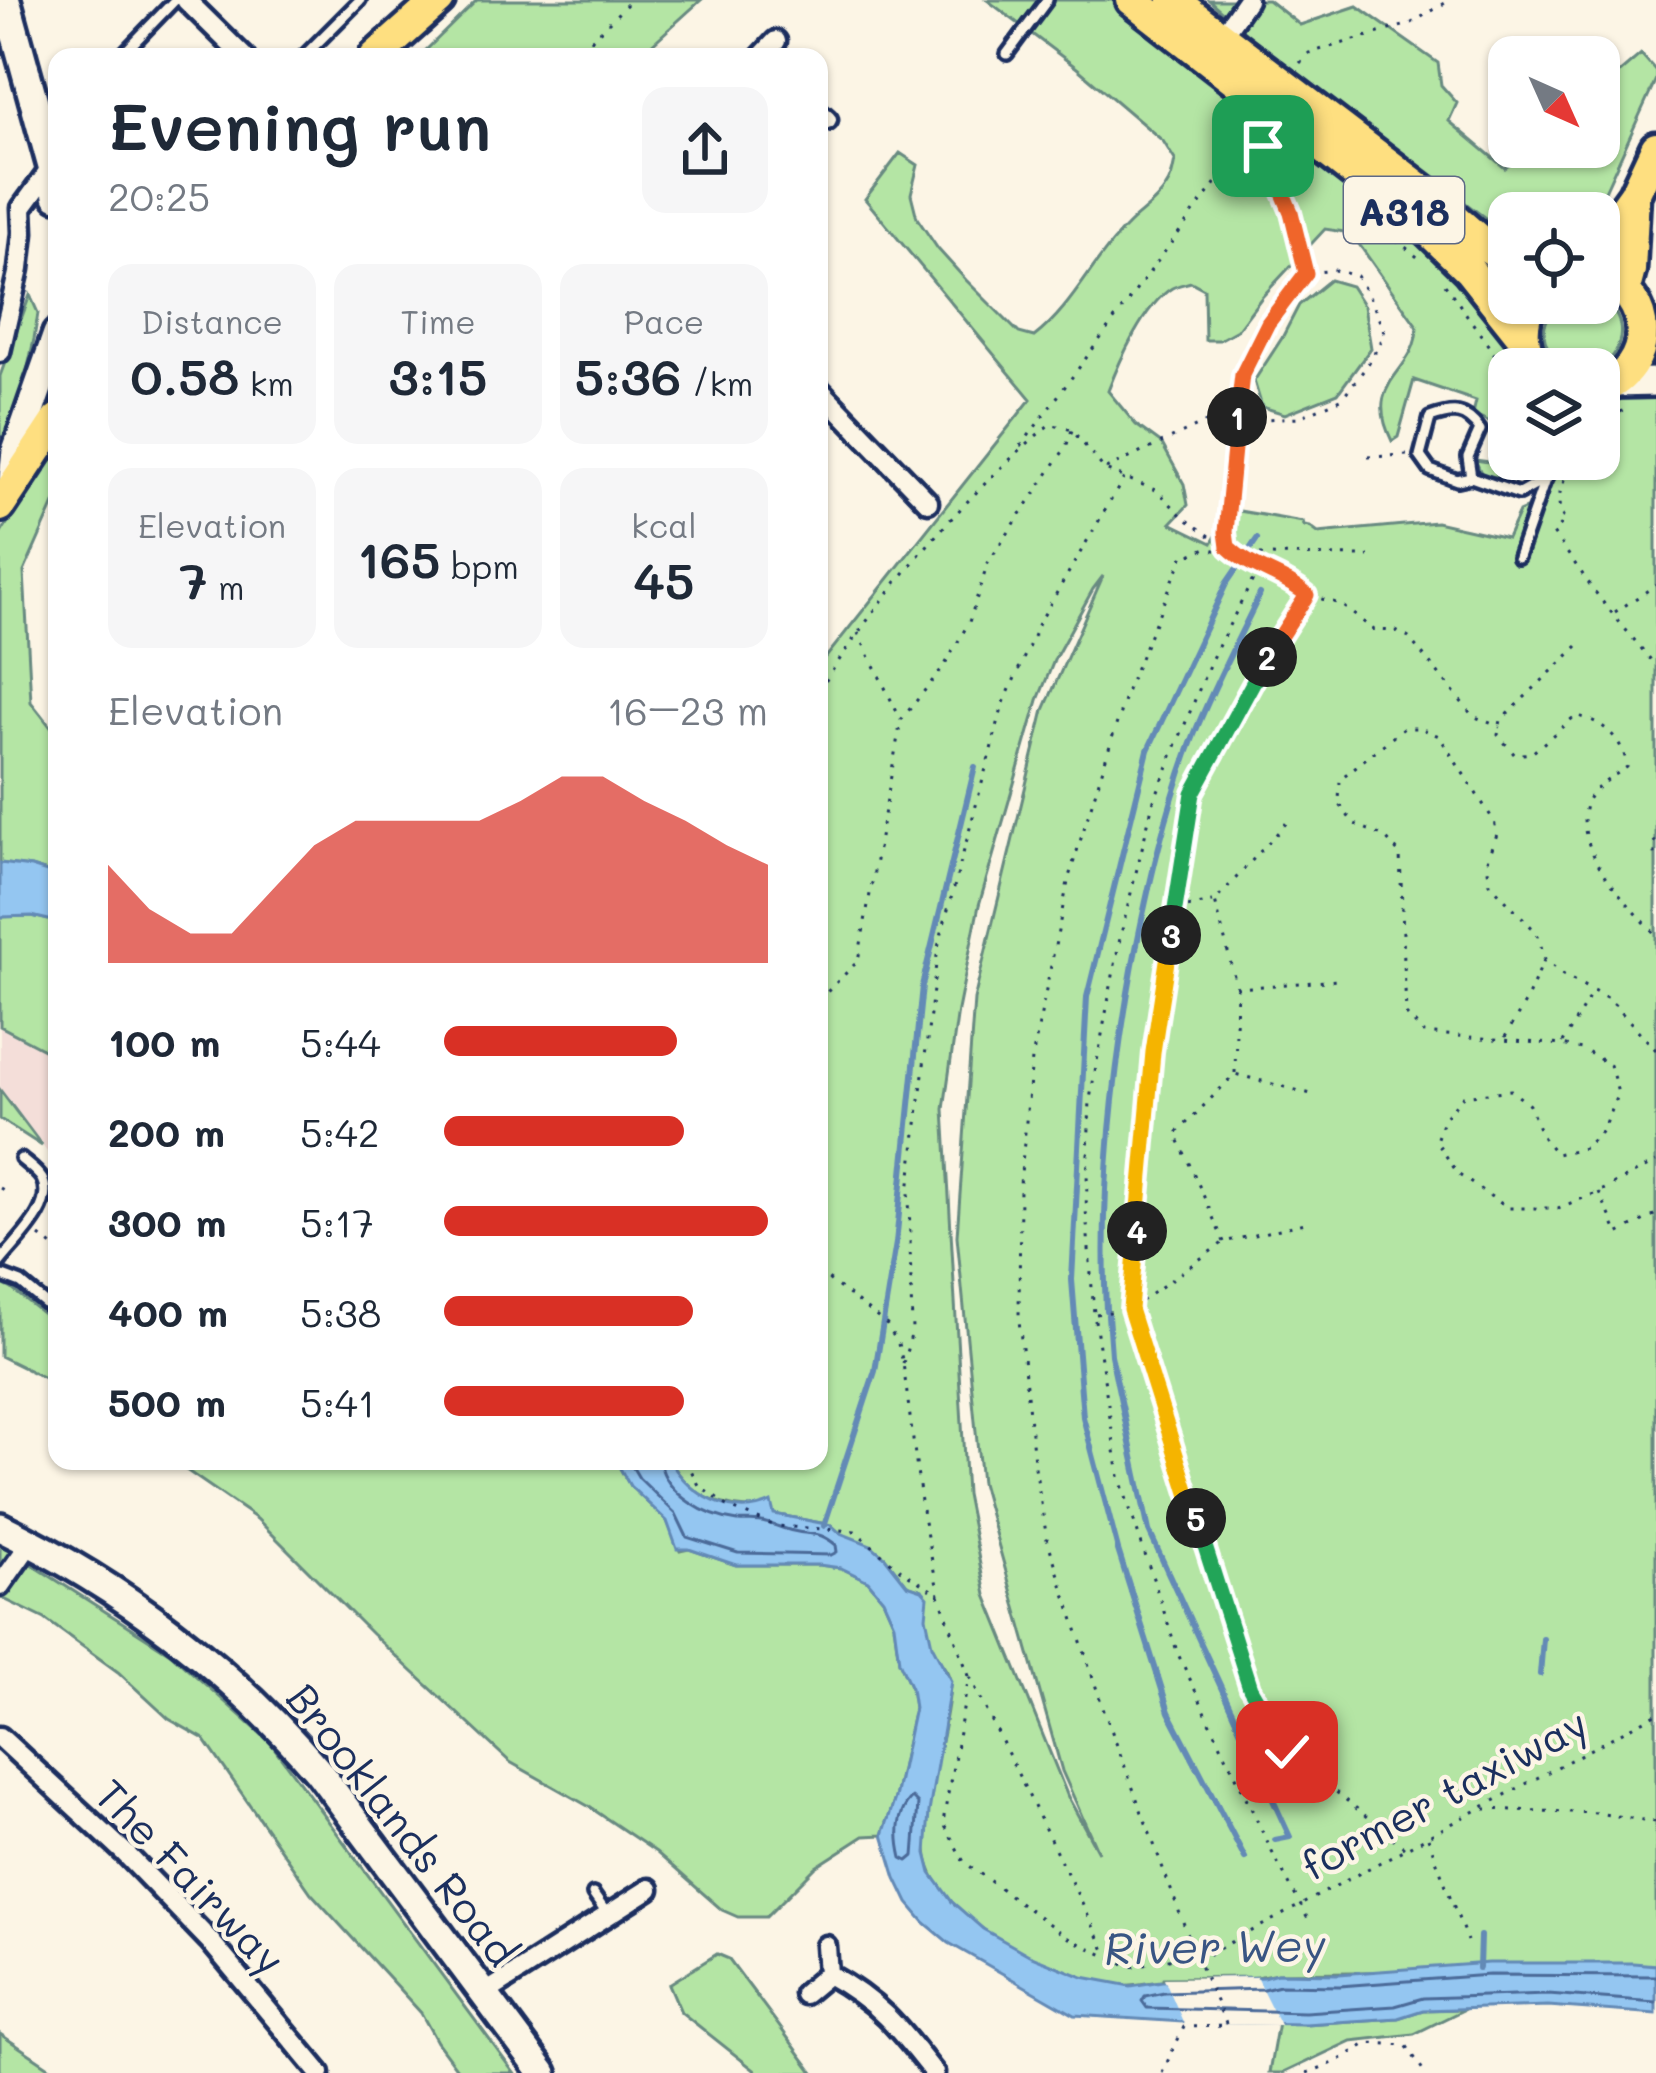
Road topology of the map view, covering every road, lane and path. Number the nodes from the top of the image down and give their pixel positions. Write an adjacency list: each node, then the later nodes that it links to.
1 (176, 0): 14 (lane)
2 (186, 0): 15 (street)
3 (360, 0): 16 (lane)
4 (439, 0): 17 (main road)
5 (631, 0): 18 (path)
6 (1047, 0): 20 (lane)
7 (1132, 0): 34 (main road, A318)
8 (1173, 0): 12 (main road, A318)
9 (1246, 0): 12 (street)
10 (1450, 0): 21 (path)
11 (6, 20): 23 (main road)
12 (1222, 36): 28 (main road, A318)
13 (776, 41): 19 (street)
14 (129, 48)
15 (235, 48)
16 (312, 48)
17 (385, 48)
18 (583, 48)
19 (769, 48)
20 (1007, 54)
21 (1296, 68)
22 (1656, 148): 25 (main road)
23 (48, 160)
24 (48, 192): 37 (street)
25 (1634, 195): 26 (main road); 32 (main road)
26 (1620, 215)
27 (1387, 232): 29 (path)
28 (1488, 248)
29 (1421, 261)
30 (1306, 273): 43 (path); 43 (path); 46 (path)
31 (1439, 276): 35 (path)
32 (1630, 301): 40 (main road)
33 (1523, 324): 34 (main road)
34 (1522, 338): 36 (main road, A318)
35 (1490, 348)
36 (1524, 348)
37 (0, 352)
38 (48, 360): 55 (main road)
39 (1656, 382): 41 (main road)
40 (1620, 384)
41 (1620, 391)
42 (828, 398): 56 (street)
43 (1238, 407): 49 (path); 57 (path)
44 (1072, 430): 46 (path); 49 (path); 69 (path)
45 (48, 433): 55 (main road)
46 (1016, 452): 65 (path)
47 (1420, 456): 48 (path); 50 (lane); 50 (lane)
48 (1369, 458)
49 (1105, 470): 51 (path)
50 (1471, 477): 52 (lane)
51 (1124, 478): 57 (path); 103 (path)
52 (1535, 480)
53 (1544, 480): 59 (lane)
54 (1564, 480): 64 (path)
55 (6, 496)
56 (928, 502)
57 (1237, 555): 60 (path); 124 (path)
58 (1370, 556): 60 (path)
59 (1518, 557)
60 (1247, 561): 61 (path)
61 (1258, 570): 63 (path); 102 (path)
62 (1656, 585): 64 (path)
63 (1307, 595): 70 (path); 75 (path)
64 (1614, 614): 67 (path)
65 (858, 631): 68 (path); 69 (path)
66 (1579, 646): 70 (path)
67 (1656, 666)
68 (828, 678)
69 (901, 720): 80 (path)
70 (1499, 728): 76 (path)
71 (1290, 819): 74 (path)
72 (1656, 841): 73 (path)
73 (1656, 858)
74 (1215, 901): 75 (path); 79 (path)
75 (1175, 910): 101 (path)
76 (1656, 935)
77 (1545, 958): 81 (path); 82 (path); 82 (path)
78 (1338, 980): 79 (path)
79 (1237, 988): 85 (path)
80 (828, 991)
81 (1593, 991): 83 (path); 84 (path)
82 (1504, 1038): 83 (path)
83 (1562, 1045): 91 (path)
84 (1656, 1050)
85 (1235, 1074): 86 (path); 95 (path)
86 (1311, 1094)
87 (21, 1159): 94 (lane)
88 (1656, 1162): 91 (path)
89 (0, 1188): 90 (path)
90 (7, 1192)
91 (1599, 1192): 92 (path)
92 (1656, 1214)
93 (1305, 1223): 95 (path)
94 (28, 1227): 96 (path); 97 (lane)
95 (1224, 1242): 101 (path)
96 (48, 1243)
97 (0, 1262)
98 (0, 1275): 100 (lane)
99 (828, 1279): 103 (path)
100 (48, 1306)
101 (1130, 1309): 102 (path); 115 (path)
102 (1094, 1314): 118 (path)
103 (903, 1364): 108 (path)
104 (691, 1470): 108 (path)
105 (0, 1527): 106 (main road, Brooklands Road)
106 (31, 1542): 107 (street); 126 (main road, Brooklands Road)
107 (0, 1586)
108 (939, 1595): 109 (path)
109 (970, 1676): 123 (path); 123 (path)
110 (1656, 1714): 112 (path, former taxiway)
111 (0, 1737): 128 (street, The Fairway)
112 (1479, 1809): 113 (path); 114 (path, former taxiway)
113 (1656, 1822)
114 (1427, 1836): 115 (path, former taxiway); 121 (path)
115 (1405, 1848): 118 (path, former taxiway)
116 (649, 1888): 119 (street)
117 (593, 1894): 119 (lane)
118 (1300, 1904): 120 (path); 124 (path, former taxiway)
119 (608, 1915): 126 (street)
120 (1310, 1923)
121 (1467, 1941)
122 (826, 1946): 125 (street)
123 (1109, 1957): 124 (path, former taxiway)
124 (1196, 1957): 131 (path)
125 (828, 1974): 127 (street); 130 (street)
126 (484, 1994): 129 (main road, Brooklands Road)
127 (804, 1994)
128 (320, 2073)
129 (543, 2073)
130 (934, 2073)
131 (1162, 2073)
132 (1307, 2073): 133 (path)
133 (1425, 2073)

